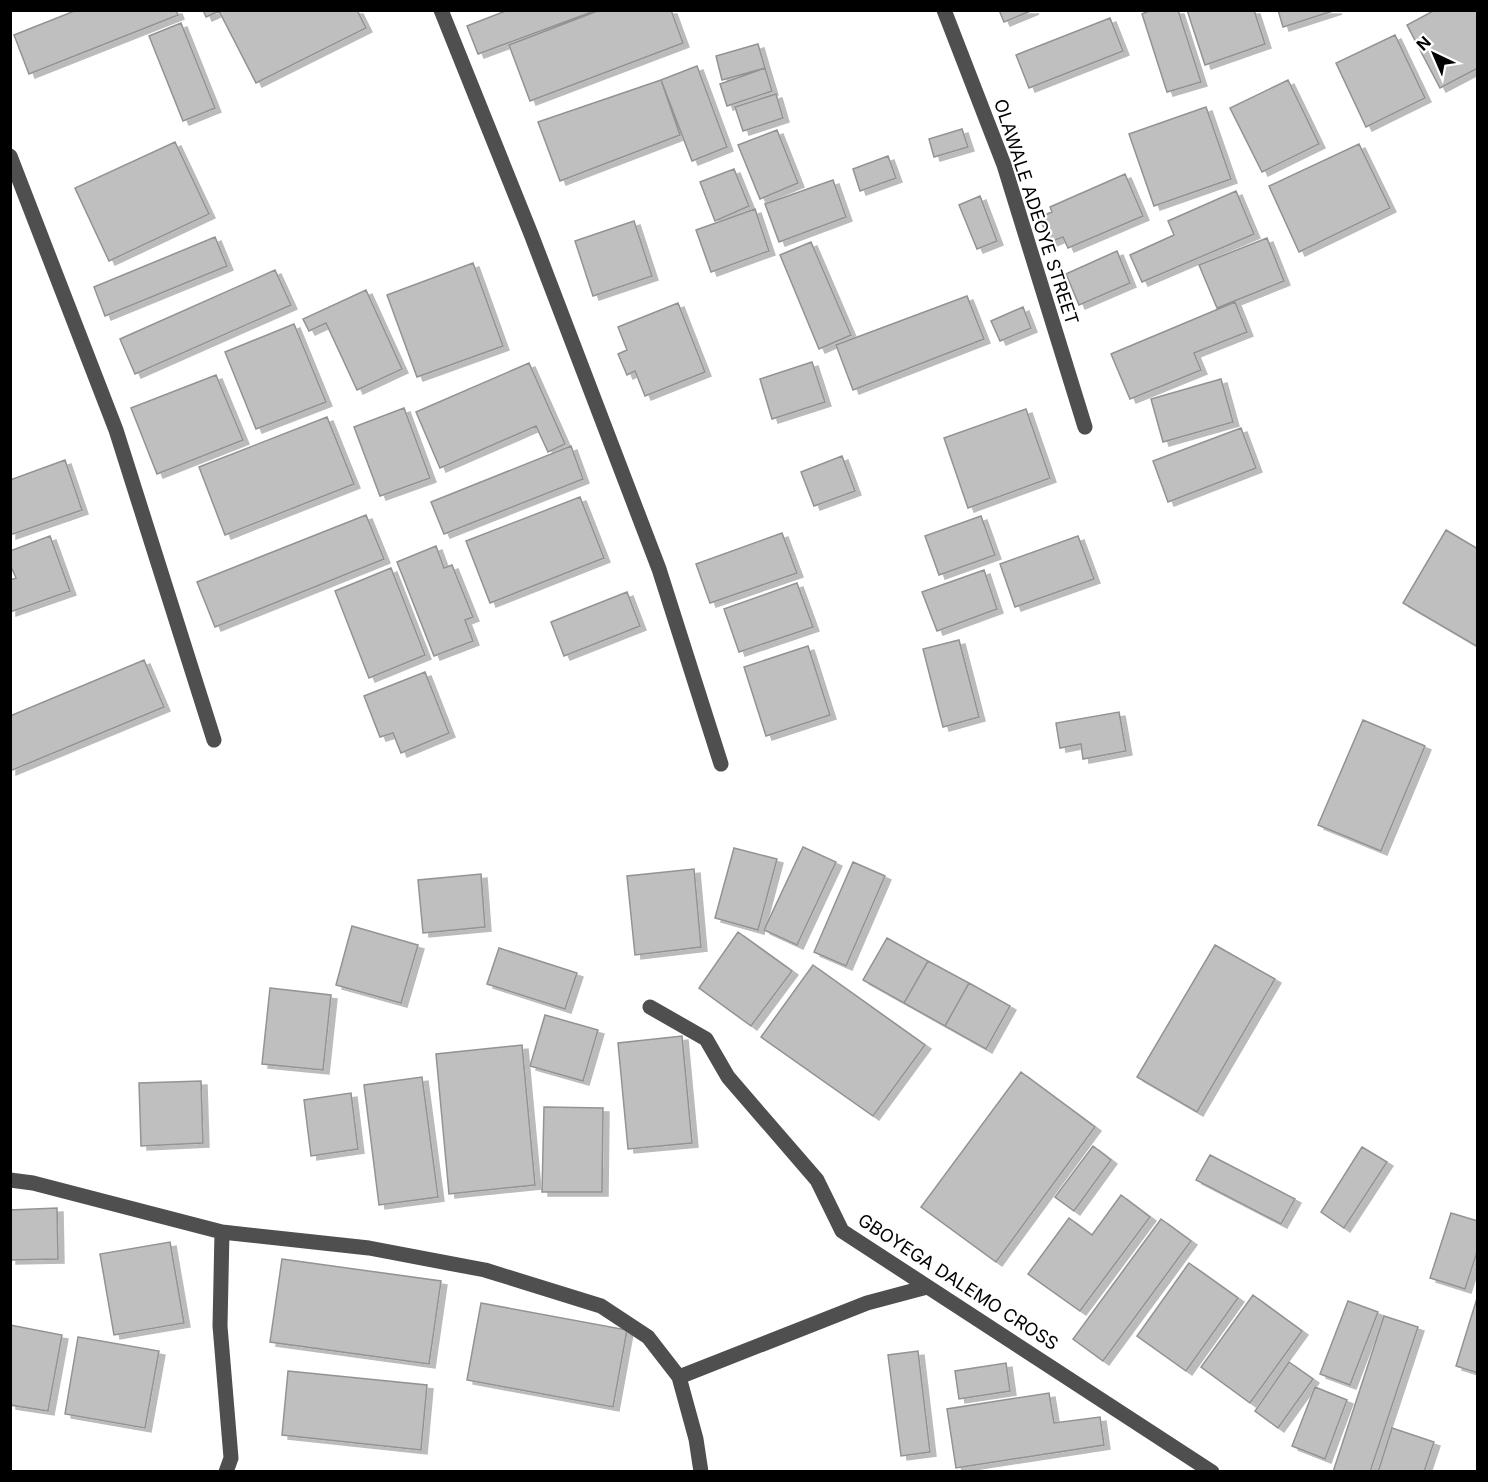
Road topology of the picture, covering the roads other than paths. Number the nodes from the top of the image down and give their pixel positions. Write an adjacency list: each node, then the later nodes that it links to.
1 (441, 10): 6 (street)
2 (944, 10): 4 (street, OLAWALE ADEOYE STREET)
3 (10, 156): 5 (street)
4 (1085, 427)
5 (214, 740)
6 (721, 764)
7 (650, 1007): 10 (street, GBOYEGA DALEMO CROSS)
8 (10, 1180): 9 (street)
9 (222, 1232): 11 (street); 12 (street)
10 (927, 1287): 11 (street); 14 (street, GBOYEGA DALEMO CROSS)
11 (679, 1377): 13 (street)
12 (226, 1472)
13 (701, 1472)
14 (1212, 1472)

